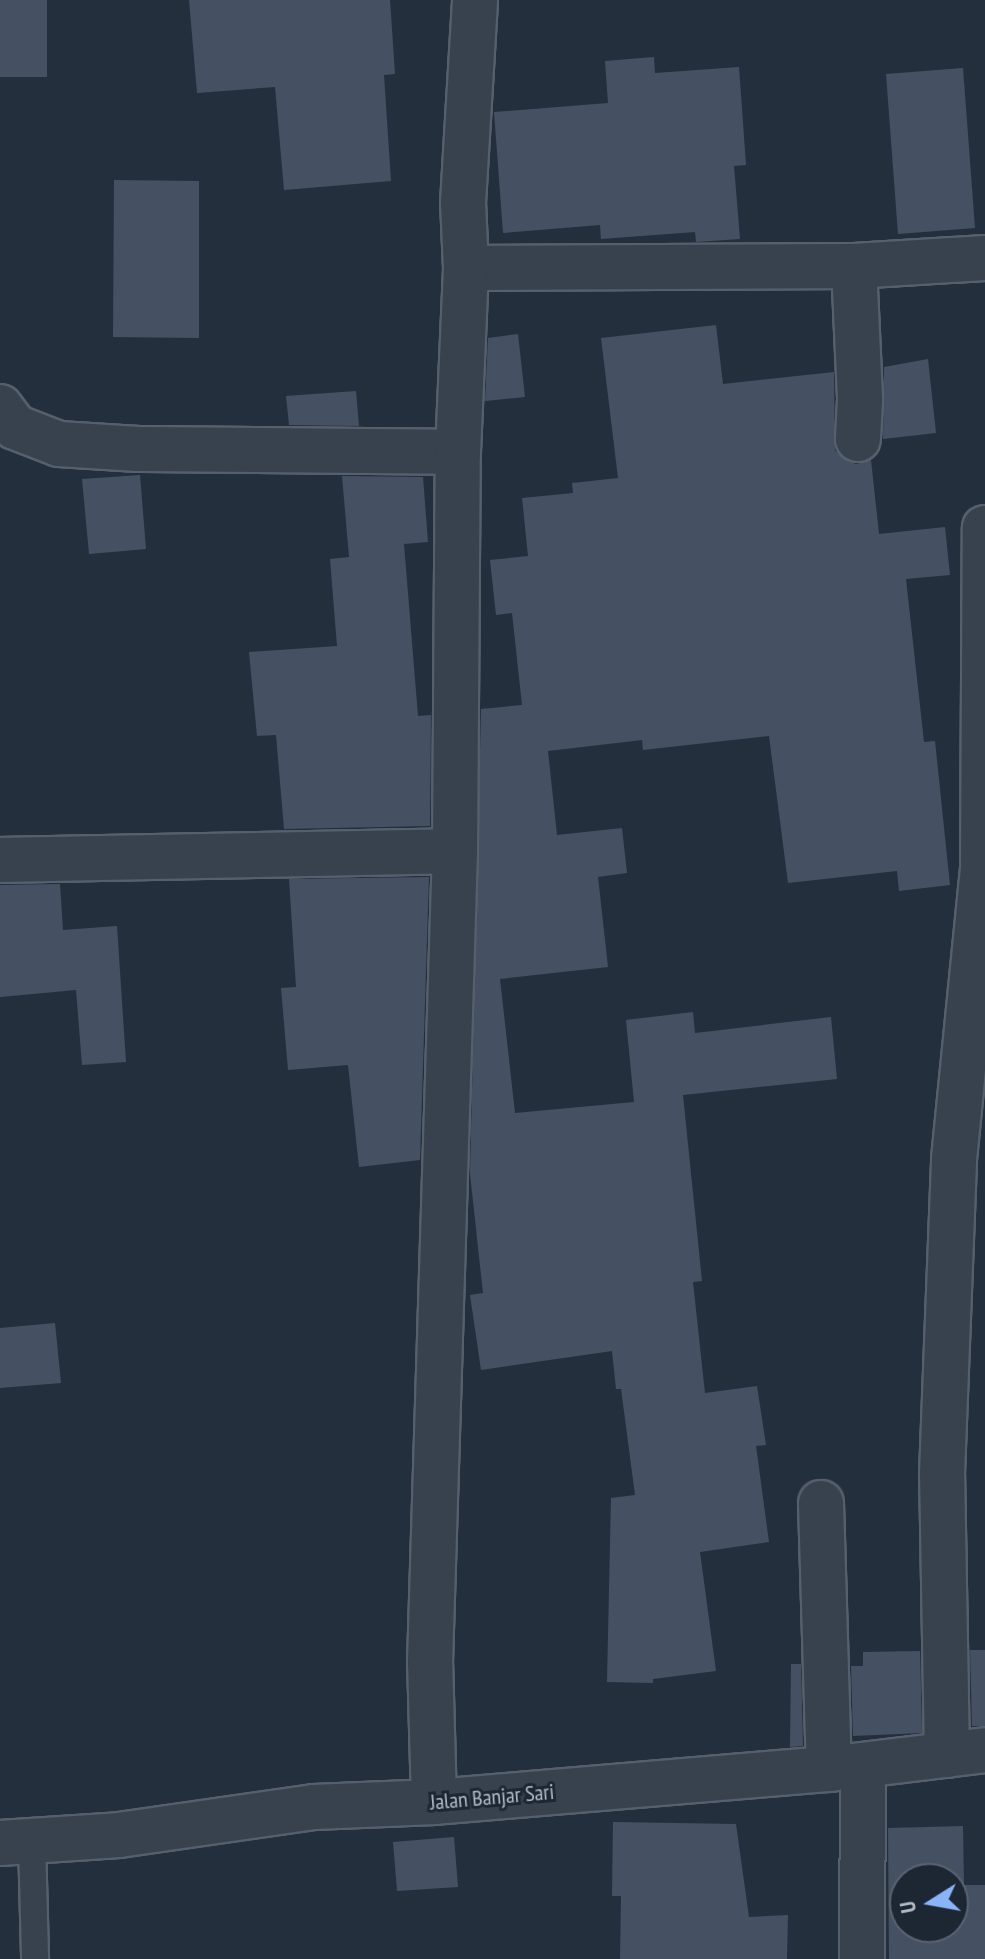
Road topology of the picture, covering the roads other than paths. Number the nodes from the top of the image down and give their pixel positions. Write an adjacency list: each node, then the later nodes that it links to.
1 (475, 0): 4 (street)
2 (985, 258): 3 (street)
3 (854, 266): 4 (street); 6 (street)
4 (466, 268): 7 (street)
5 (0, 407): 7 (street)
6 (858, 439)
7 (458, 452): 9 (street)
8 (985, 528): 11 (street)
9 (455, 851): 10 (street); 15 (street)
10 (0, 860)
11 (984, 869): 13 (street)
12 (821, 1503): 14 (street)
13 (966, 1752): 14 (street, Jalan Banjar Sari)
14 (846, 1767): 15 (street, Jalan Banjar Sari); 18 (street)
15 (434, 1802): 16 (street, Jalan Banjar Sari)
16 (16, 1842): 17 (lane)
17 (35, 1959)
18 (862, 1959)

